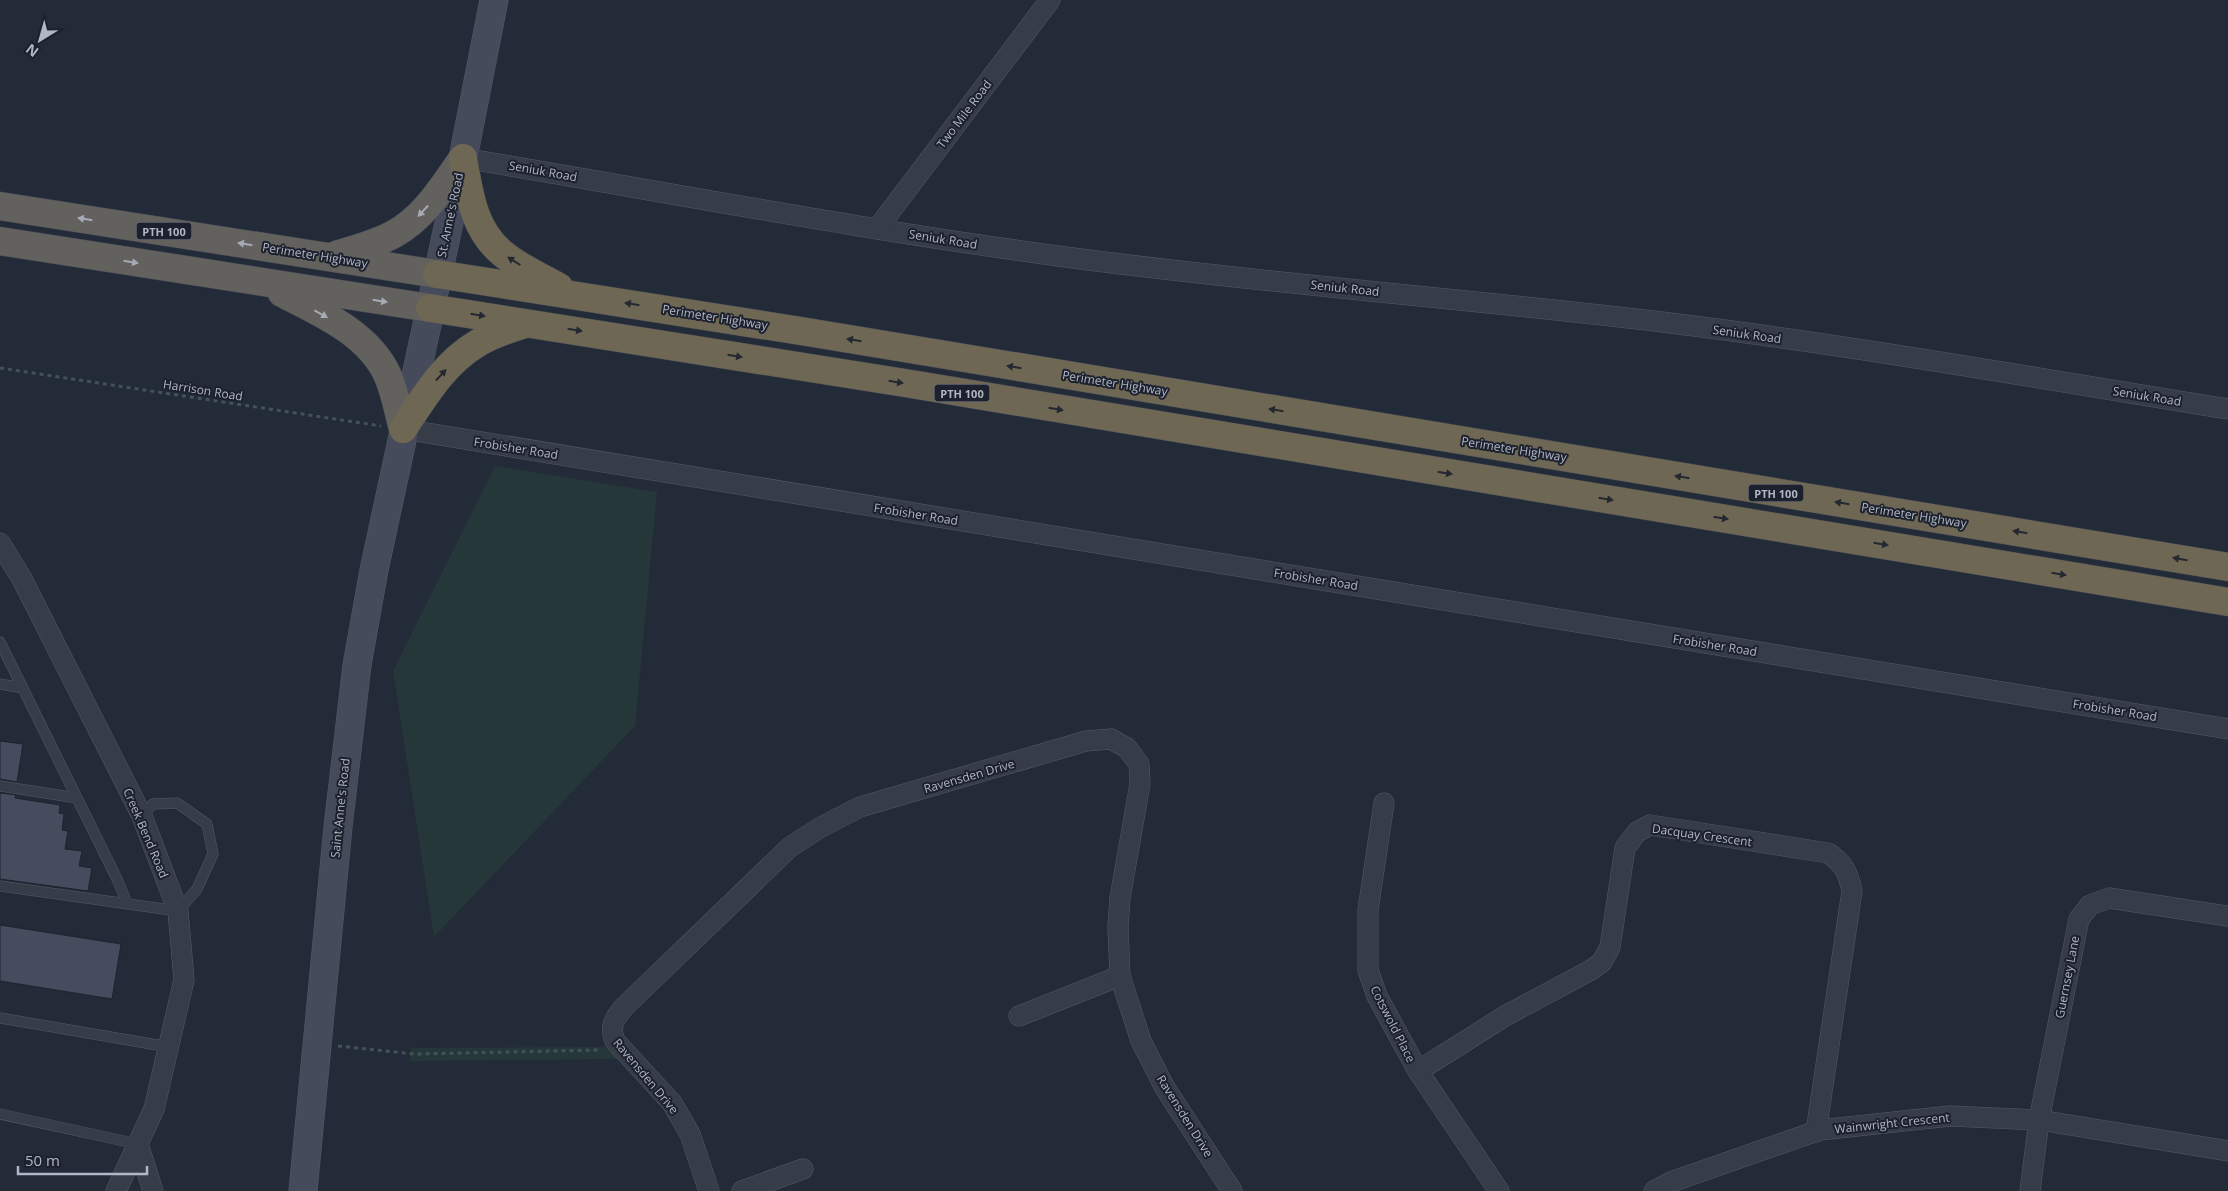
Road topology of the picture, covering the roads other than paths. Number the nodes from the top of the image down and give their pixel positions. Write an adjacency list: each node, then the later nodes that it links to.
1 (494, 0): 3 (main road, St. Anne's Road)
2 (1050, 0): 5 (street, Two Mile Road)
3 (463, 158): 5 (street, Seniuk Road); 7 (highway, one-way to 7); 8 (main road, St. Anne's Road); 10 (highway, one-way to 3)
4 (0, 206): 7 (highway, Perimeter Highway / PTH 100, one-way to 4)
5 (877, 229): 13 (street, Seniuk Road)
6 (0, 241): 9 (highway, PTH 100, one-way to 9)
7 (328, 257): 8 (highway, Perimeter Highway / PTH 100)
8 (437, 274): 10 (highway, Perimeter Highway / PTH 100); 11 (main road, St. Anne's Road)
9 (263, 282): 11 (highway, PTH 100, one-way to 11); 14 (highway, one-way to 14)
10 (571, 295): 16 (highway, Perimeter Highway / PTH 100, one-way to 10)
11 (430, 308): 12 (highway, PTH 100, one-way to 12); 14 (main road, St. Anne's Road)
12 (526, 323): 14 (highway, one-way to 12); 17 (highway, PTH 100, one-way to 17)
13 (2228, 409)
14 (403, 429): 21 (street, Frobisher Road); 43 (main road, Saint Anne's Road)
15 (0, 543): 25 (street, Creek Bend Road)
16 (2228, 568)
17 (2228, 602)
18 (0, 642): 20 (lane)
19 (0, 684): 20 (lane)
20 (22, 688): 23 (lane)
21 (2228, 729)
22 (0, 786): 23 (lane)
23 (77, 798): 27 (lane)
24 (1384, 803): 34 (street, Cotswold Place)
25 (142, 816): 28 (street, Creek Bend Road); 28 (lane)
26 (0, 886): 27 (lane)
27 (126, 903): 28 (lane)
28 (178, 911): 33 (street, Creek Bend Road)
29 (2228, 916): 36 (street, Guernsey Lane)
30 (1120, 976): 31 (street); 44 (street, Ravensden Drive); 46 (street, Ravensden Drive)
31 (1019, 1016)
32 (0, 1018): 33 (lane)
33 (169, 1046): 38 (street, Creek Bend Road)
34 (1418, 1071): 37 (street, Dacquay Crescent); 47 (street, Cotswold Place)
35 (0, 1114): 38 (lane)
36 (2039, 1120): 37 (street, Wainwright Crescent); 39 (street, Wainwright Crescent); 49 (street, Guernsey Lane)
37 (1816, 1132): 48 (street, Wainwright Crescent)
38 (138, 1144): 41 (street, Creek Bend Road); 42 (street)
39 (2228, 1151)
40 (803, 1169): 45 (street)
41 (116, 1191)
42 (153, 1191)
43 (303, 1191)
44 (708, 1191)
45 (742, 1191)
46 (1232, 1191)
47 (1499, 1191)
48 (1654, 1191)
49 (2030, 1191)

